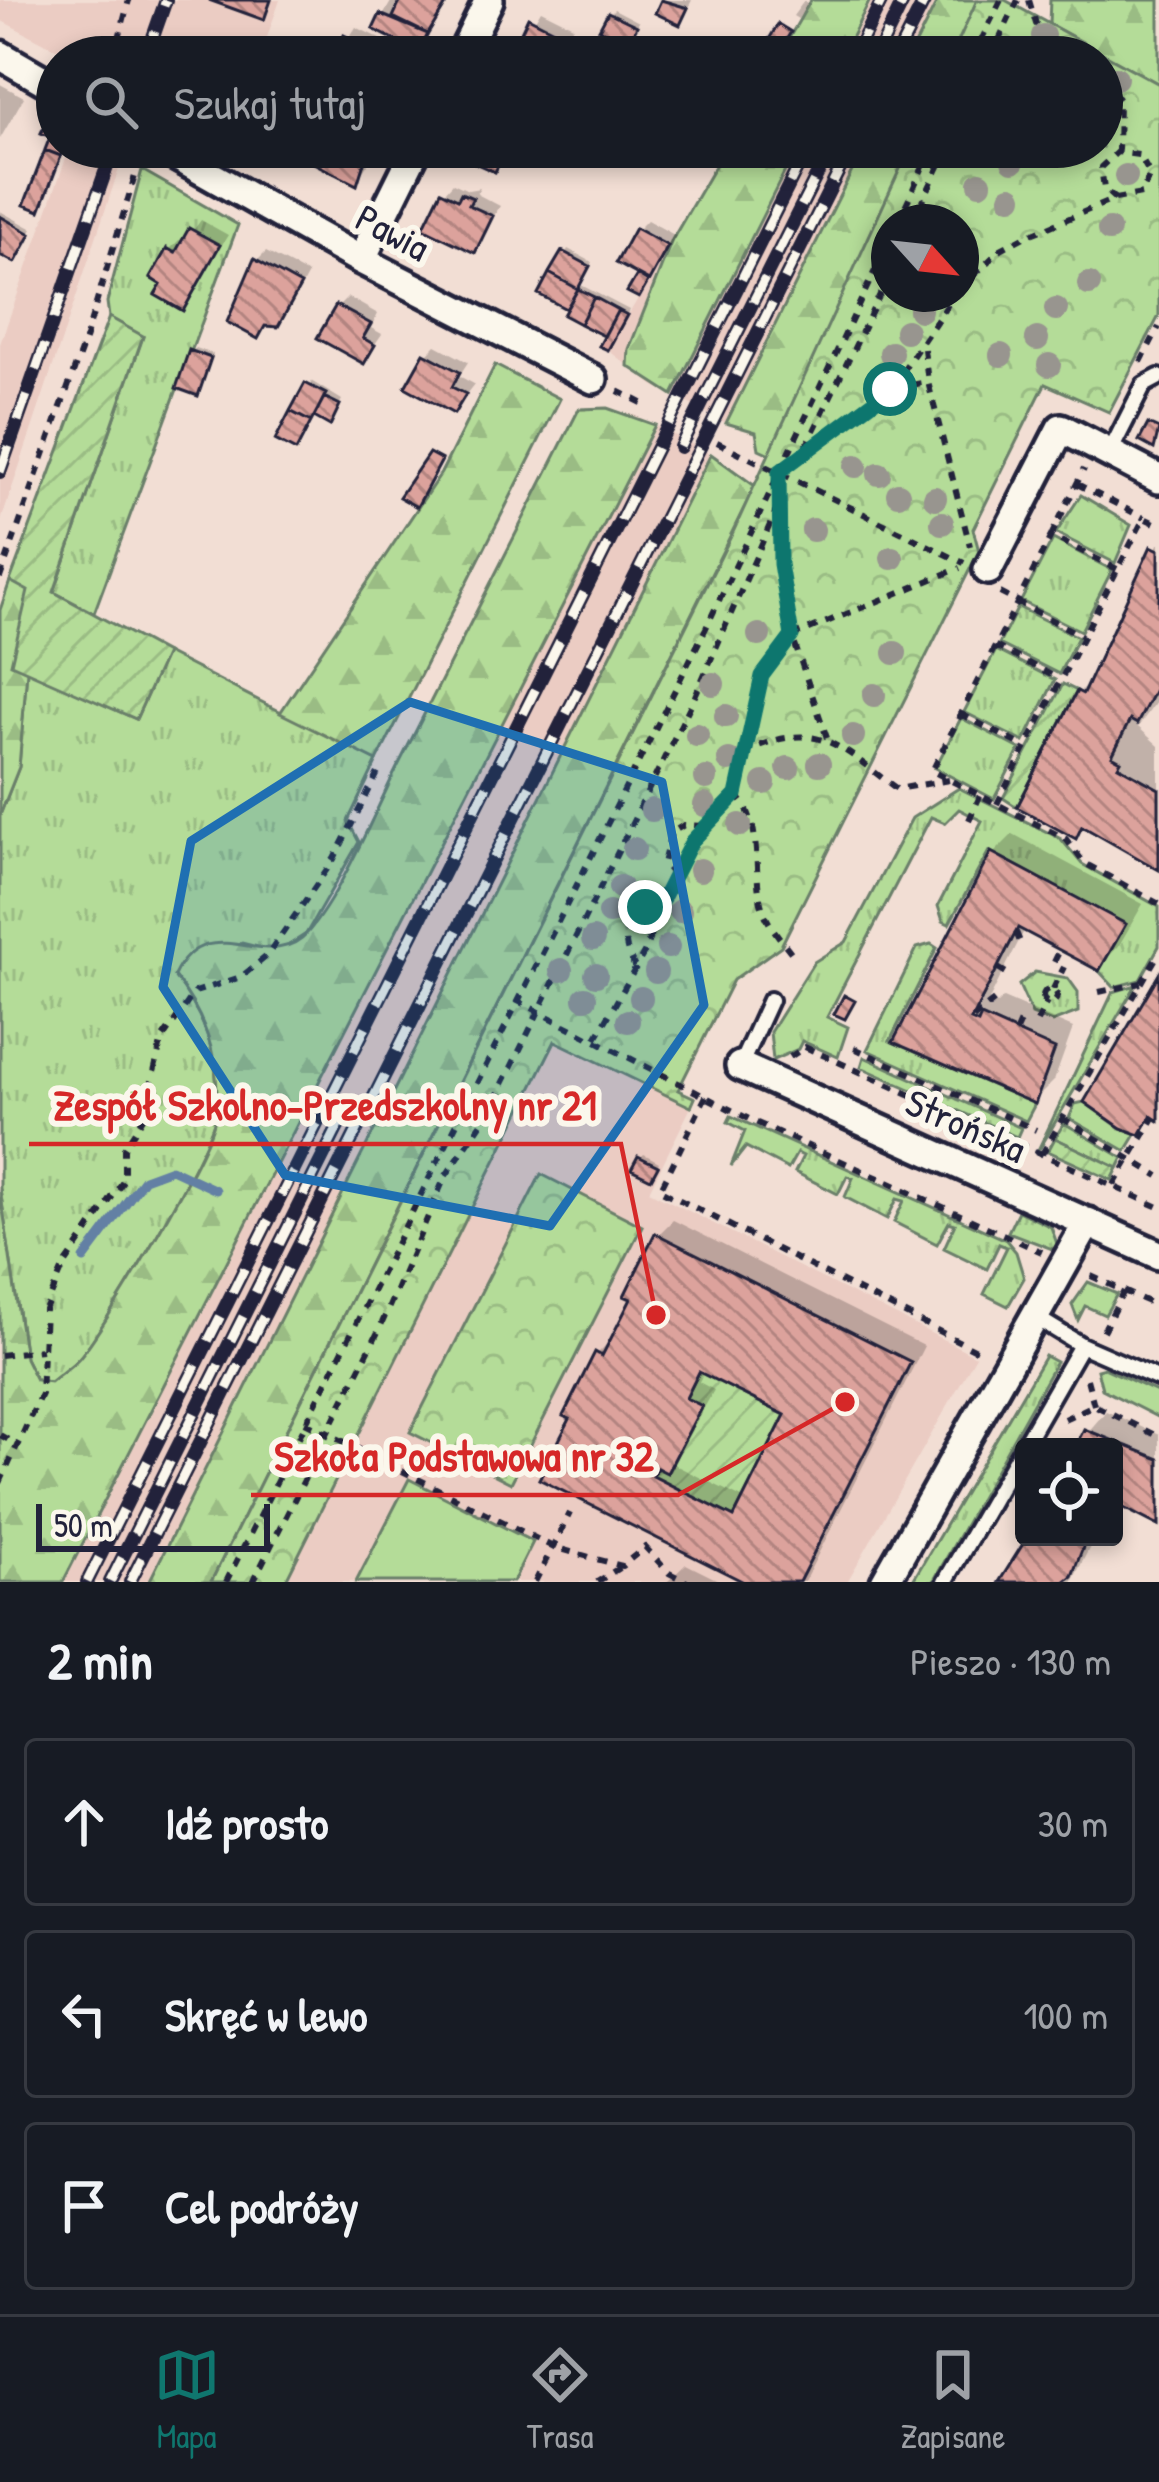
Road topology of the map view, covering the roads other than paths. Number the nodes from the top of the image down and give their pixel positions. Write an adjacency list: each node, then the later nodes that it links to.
1 (489, 0): 2 (street)
2 (471, 36)
3 (0, 56): 4 (street)
4 (36, 76)
5 (185, 168): 7 (street, Pawia)
6 (407, 168): 7 (street)
7 (362, 260): 9 (street, Pawia)
8 (1159, 377): 10 (lane)
9 (593, 379)
10 (1109, 452): 11 (street); 12 (street)
11 (1159, 479)
12 (976, 567)
13 (770, 1000): 14 (lane)
14 (740, 1066): 15 (street, Strońska)
15 (1088, 1222): 16 (street, Strońska); 17 (street)
16 (1159, 1256)
17 (1037, 1318): 18 (lane); 20 (street)
18 (1088, 1348): 19 (lane); 21 (lane)
19 (1159, 1379)
20 (885, 1582)
21 (945, 1582)

